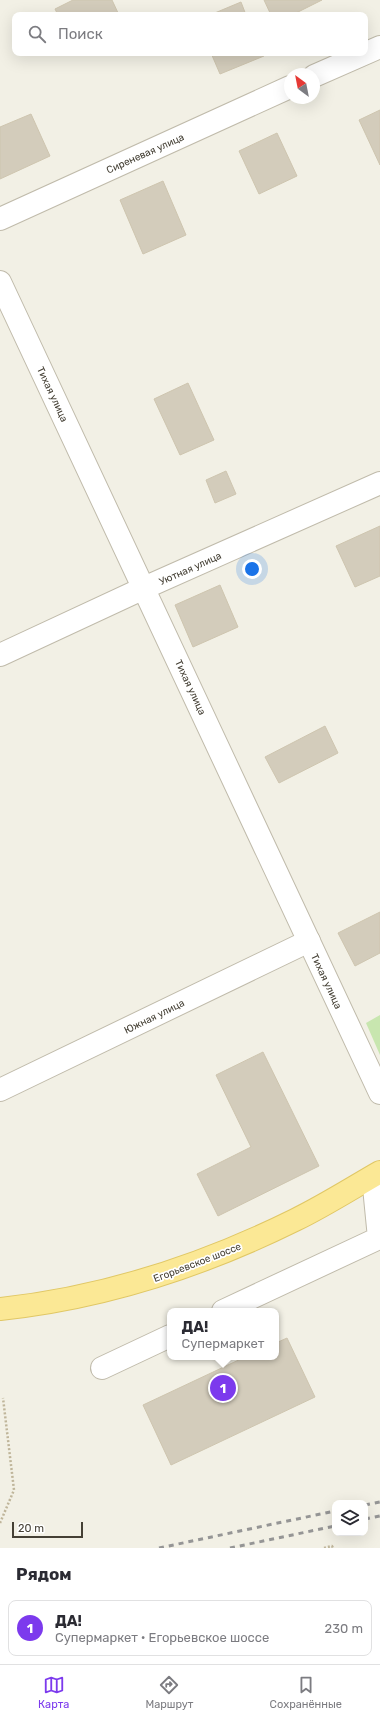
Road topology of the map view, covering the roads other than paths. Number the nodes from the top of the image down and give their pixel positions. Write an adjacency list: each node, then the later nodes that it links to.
1 (380, 47): 2 (street)
2 (368, 52)
3 (360, 56): 4 (street)
4 (320, 73)
5 (284, 90): 6 (street, Сиреневая улица)
6 (0, 219)
7 (0, 282): 9 (street, Тихая улица)
8 (380, 483): 9 (street, Уютная улица)
9 (144, 588): 10 (street, Уютная улица); 11 (street, Тихая улица)
10 (0, 655)
11 (309, 941): 12 (street, Южная улица); 13 (street, Тихая улица)
12 (0, 1090)
13 (380, 1093)
14 (376, 1174): 15 (street); 16 (main road, Егорьевское шоссе)
15 (229, 1308)
16 (0, 1309)
17 (167, 1337): 18 (street)
18 (102, 1368)

